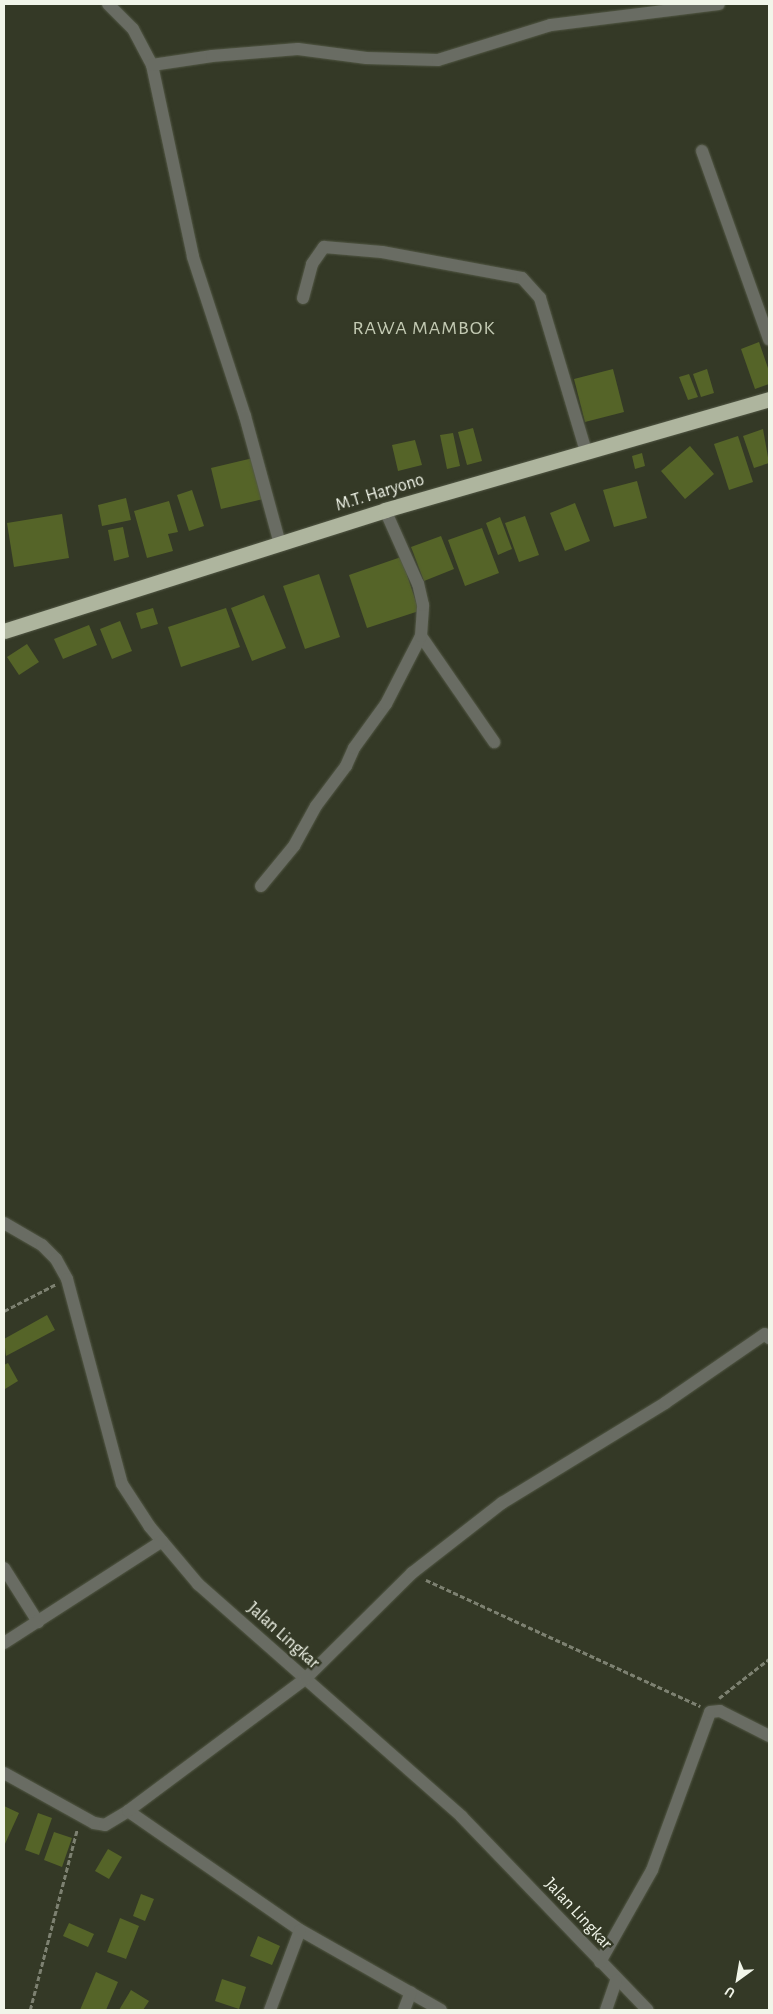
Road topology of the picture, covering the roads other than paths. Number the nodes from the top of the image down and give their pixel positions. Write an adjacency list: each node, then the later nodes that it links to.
1 (108, 4): 3 (street)
2 (719, 4): 4 (street)
3 (122, 9): 4 (street)
4 (152, 66): 11 (street)
5 (702, 151): 7 (street)
6 (303, 298): 9 (street)
7 (769, 339)
8 (769, 399): 9 (highway, M.T. Haryono)
9 (586, 451): 10 (highway, M.T. Haryono)
10 (385, 510): 11 (highway, M.T. Haryono); 13 (street)
11 (280, 544): 12 (highway, M.T. Haryono)
12 (4, 631)
13 (421, 636): 14 (street); 15 (street)
14 (494, 742)
15 (261, 886)
16 (4, 1223): 18 (street, Jalan Lingkar)
17 (769, 1338): 22 (street)
18 (162, 1541): 20 (street); 22 (street, Jalan Lingkar)
19 (4, 1568): 20 (street)
20 (38, 1622): 21 (street)
21 (4, 1643)
22 (305, 1679): 25 (street); 27 (street, Jalan Lingkar)
23 (769, 1736): 27 (street)
24 (4, 1773): 25 (street)
25 (128, 1811): 26 (street)
26 (300, 1930): 29 (street); 30 (street)
27 (600, 1962): 28 (street, Jalan Lingkar)
28 (616, 1981): 33 (street); 34 (street, Jalan Lingkar)
29 (411, 1992): 31 (street); 32 (street)
30 (270, 2010)
31 (404, 2010)
32 (441, 2010)
33 (606, 2010)
34 (648, 2010)

